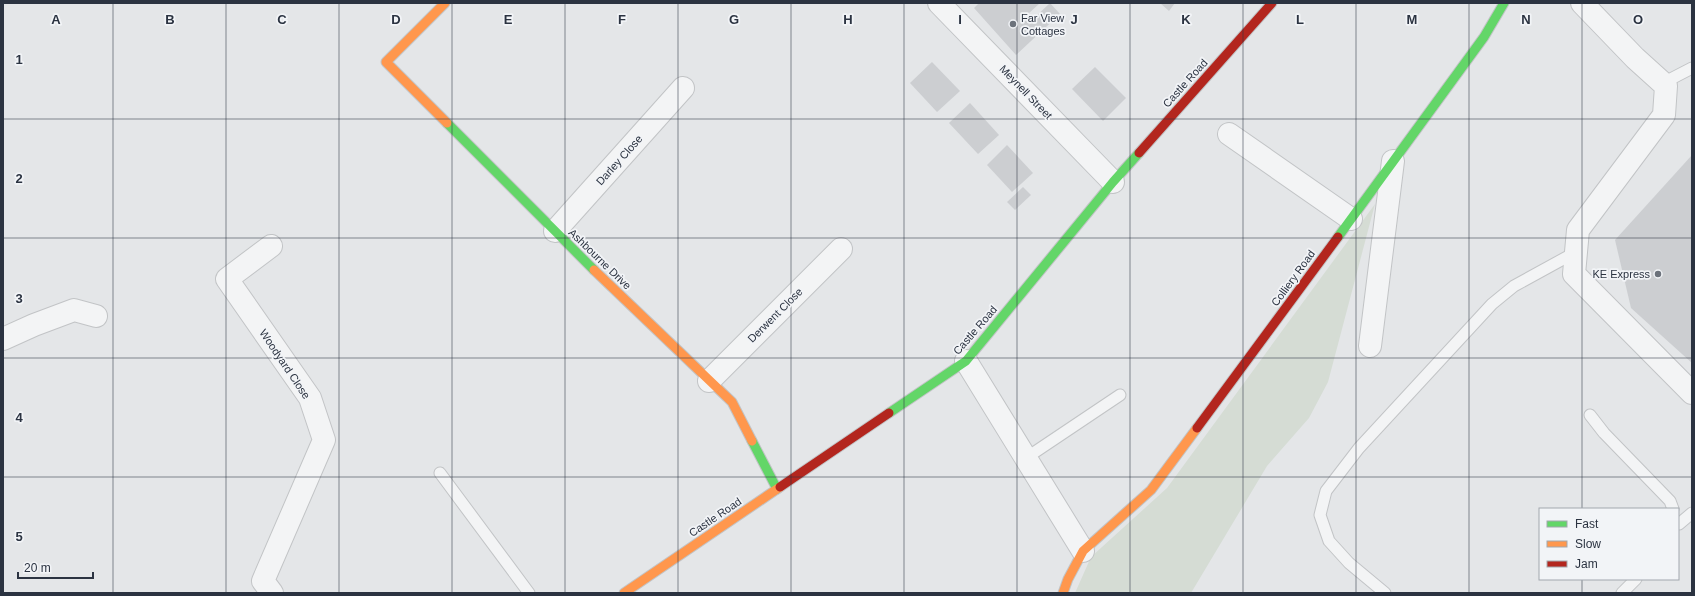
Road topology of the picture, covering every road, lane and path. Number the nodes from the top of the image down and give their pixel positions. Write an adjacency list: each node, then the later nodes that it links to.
1 (445, 3): 13 (street, Ashbourne Drive)
2 (1272, 3): 11 (street, Castle Road)
3 (1504, 3): 10 (street, Colliery Road)
4 (1582, 3): 7 (street)
5 (942, 4): 11 (street, Meynell Street)
6 (1692, 68): 7 (lane)
7 (1663, 83): 16 (street)
8 (683, 88): 13 (street, Darley Close)
9 (1229, 134): 12 (street)
10 (1393, 161): 12 (street, Colliery Road); 19 (street)
11 (1113, 182): 20 (street, Castle Road)
12 (1351, 219): 31 (street, Colliery Road)
13 (555, 232): 21 (street, Ashbourne Drive)
14 (271, 246): 33 (street, Woodyard Close)
15 (841, 249): 21 (street, Derwent Close)
16 (1576, 252): 22 (street); 37 (lane)
17 (96, 316): 18 (street)
18 (3, 339)
19 (1370, 346)
20 (966, 361): 25 (street); 27 (street, Castle Road)
21 (709, 381): 27 (street, Ashbourne Drive)
22 (1692, 393)
23 (1120, 395): 25 (lane)
24 (1590, 415): 28 (lane)
25 (1026, 458): 31 (street)
26 (440, 473): 34 (lane)
27 (777, 489): 35 (street, Castle Road)
28 (1673, 508)
29 (1692, 513): 30 (lane)
30 (1679, 523)
31 (1083, 551): 36 (street, Colliery Road)
32 (1635, 580): 38 (lane)
33 (272, 593)
34 (529, 593)
35 (624, 593)
36 (1063, 593)
37 (1385, 593)
38 (1622, 593)

